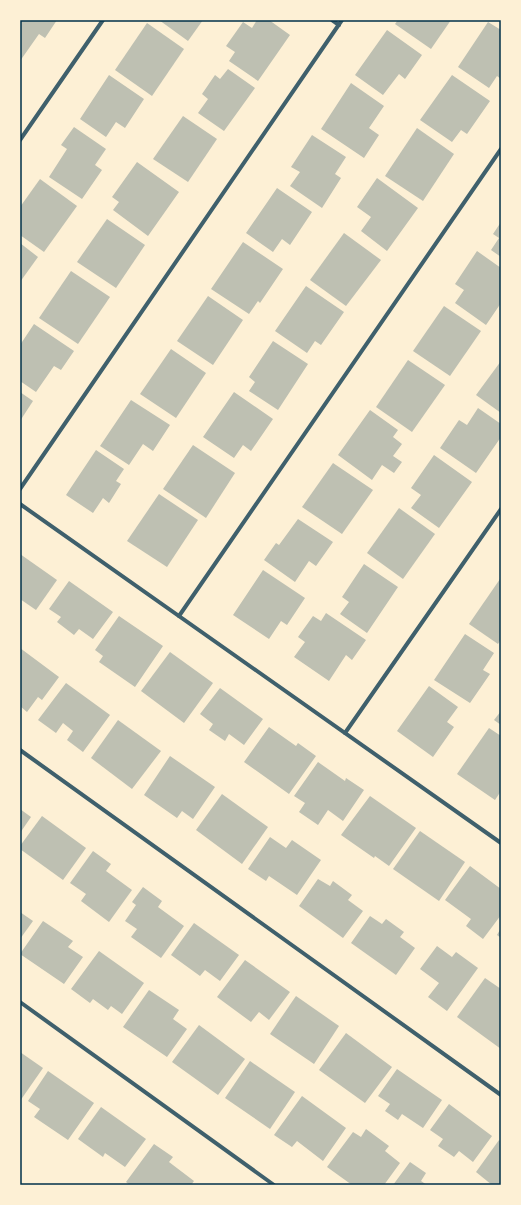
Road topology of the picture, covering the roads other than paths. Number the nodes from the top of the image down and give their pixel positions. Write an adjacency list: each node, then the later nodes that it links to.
1 (103, 20): 5 (street)
2 (332, 20): 4 (street)
3 (342, 20): 4 (street)
4 (339, 25): 7 (street)
5 (20, 140)
6 (501, 149): 10 (street)
7 (20, 489)
8 (20, 504): 10 (street)
9 (501, 509): 11 (street)
10 (179, 616): 11 (street)
11 (345, 733): 13 (street)
12 (20, 750): 15 (street)
13 (501, 843)
14 (20, 1002): 16 (street)
15 (501, 1095)
16 (274, 1185)

